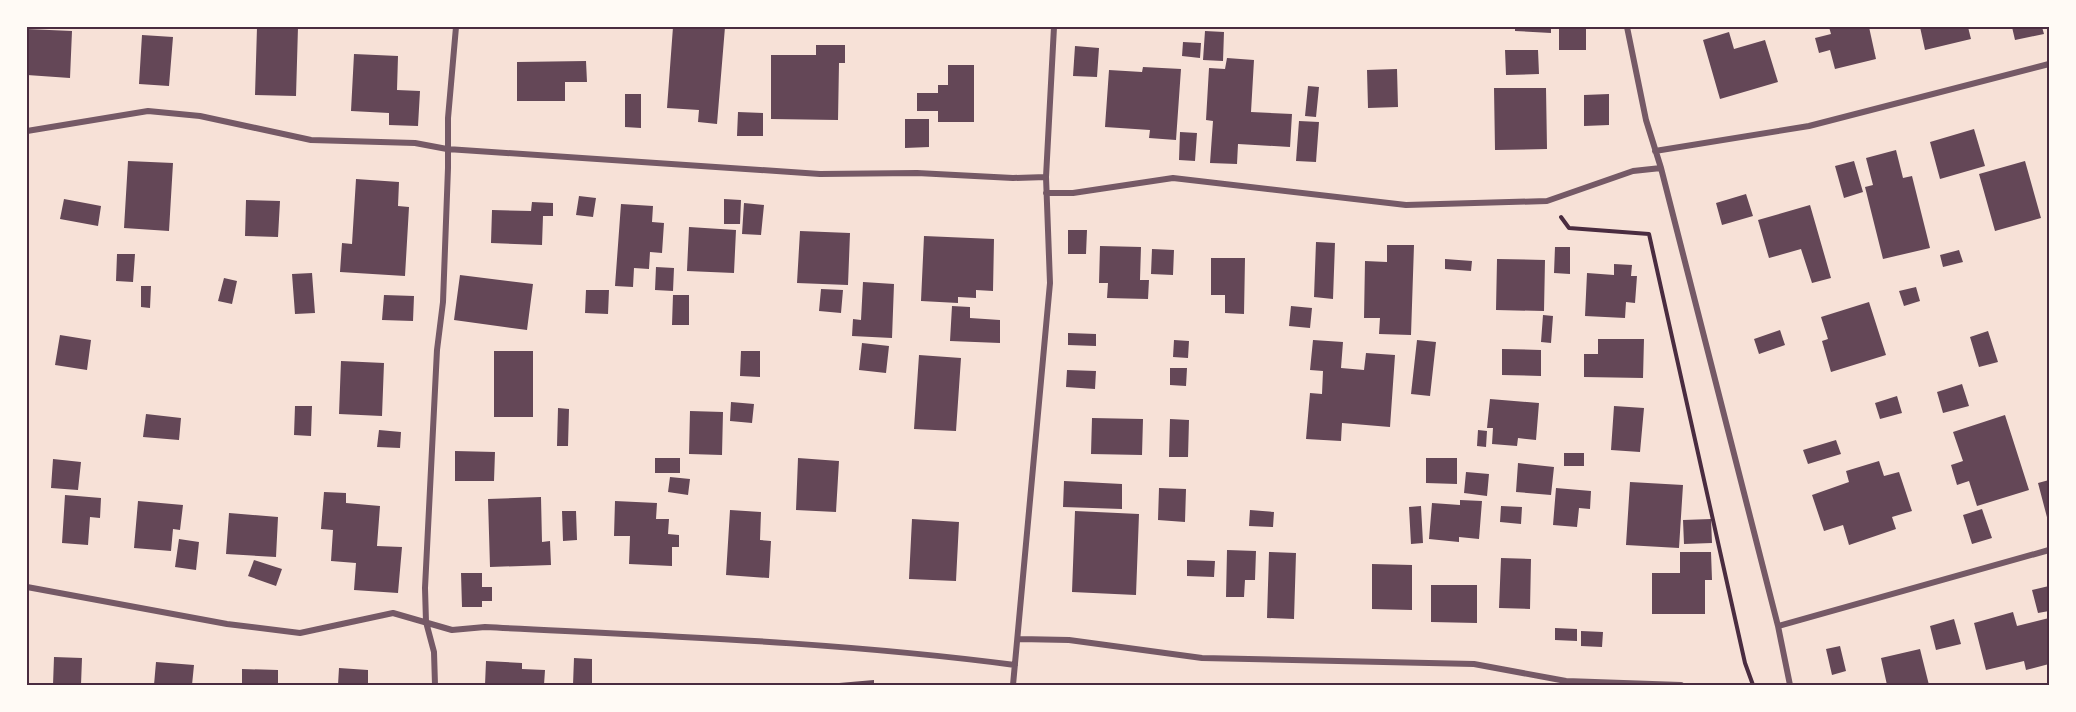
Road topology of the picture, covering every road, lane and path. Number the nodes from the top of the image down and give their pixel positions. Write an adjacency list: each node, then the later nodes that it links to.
1 (456, 27): 6 (street)
2 (1054, 27): 9 (street)
3 (1627, 27): 7 (street)
4 (2049, 64): 7 (street)
5 (27, 131): 6 (street)
6 (447, 149): 9 (street); 14 (street)
7 (1655, 151): 8 (street)
8 (1660, 168): 11 (street); 15 (street)
9 (1046, 177): 10 (street)
10 (1046, 193): 11 (street); 16 (street)
11 (1547, 201): 23 (path)
12 (2049, 550): 15 (street)
13 (27, 587): 14 (street)
14 (426, 622): 17 (street); 20 (street)
15 (1778, 626): 19 (street)
16 (1018, 639): 17 (street); 18 (street)
17 (1016, 664): 21 (street)
18 (1584, 684): 22 (street)
19 (1790, 684): 24 (street)
20 (435, 685)
21 (1013, 685)
22 (1681, 685)
23 (1753, 685)
24 (1781, 685)

